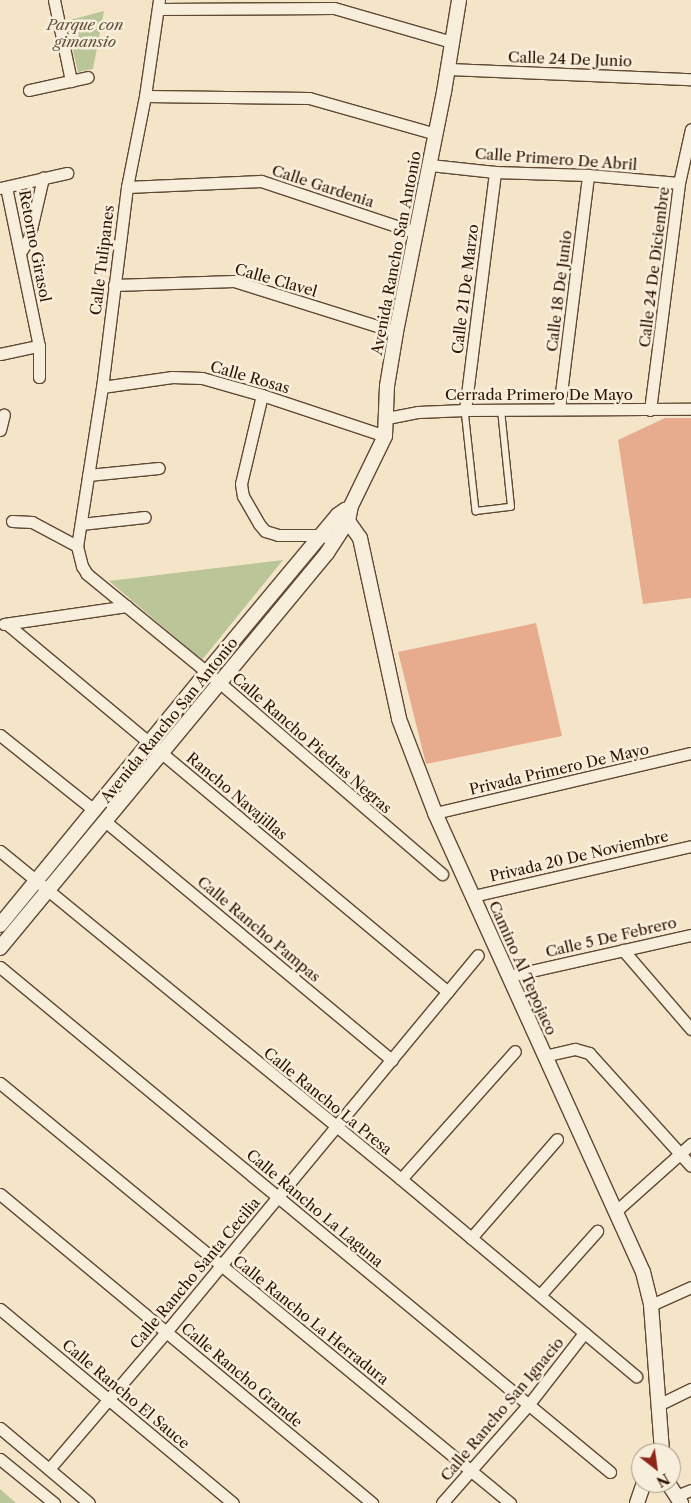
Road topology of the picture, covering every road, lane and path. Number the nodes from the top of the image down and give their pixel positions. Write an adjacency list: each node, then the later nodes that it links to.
1 (54, 0): 8 (street)
2 (459, 0): 4 (street, Avenida Rancho San Antonio)
3 (158, 4): 4 (street); 10 (street, Calle Tulipanes)
4 (452, 42): 5 (street, Avenida Rancho San Antonio)
5 (448, 69): 7 (street, Calle 24 De Junio); 12 (street, Avenida Rancho San Antonio)
6 (88, 77): 8 (street)
7 (691, 79)
8 (71, 80): 9 (street)
9 (29, 90)
10 (145, 96): 12 (street); 20 (street, Calle Tulipanes)
11 (691, 130): 18 (street, Calle 24 De Diciembre)
12 (436, 134): 13 (street, Avenida Rancho San Antonio)
13 (430, 165): 14 (street, Calle Primero De Abril); 21 (street, Avenida Rancho San Antonio)
14 (495, 172): 16 (street, Calle Primero De Abril); 32 (street, Calle 21 De Marzo)
15 (67, 173): 17 (street, Retorno Girasol)
16 (588, 175): 18 (street, Calle Primero De Abril); 30 (street, Calle 18 De Junio)
17 (44, 178): 19 (street, Retorno Girasol); 22 (street)
18 (679, 183): 33 (street, Calle 24 De Diciembre)
19 (3, 188): 22 (street, Retorno Girasol)
20 (127, 188): 21 (street, Calle Gardenia); 23 (street, Calle Tulipanes)
21 (417, 233): 24 (street, Avenida Rancho San Antonio)
22 (20, 253): 25 (street, Retorno Girasol)
23 (114, 285): 24 (street, Calle Clavel); 28 (street, Calle Tulipanes)
24 (396, 332): 36 (street, Avenida Rancho San Antonio)
25 (39, 346): 26 (street); 27 (street, Retorno Girasol)
26 (0, 354)
27 (39, 377)
28 (102, 388): 29 (street, Calle Rosas); 40 (street, Calle Tulipanes)
29 (262, 395): 38 (street, Calle Rosas); 45 (street)
30 (559, 409): 33 (street, Cerrada Primero De Mayo); 34 (street, Cerrada Primero De Mayo)
31 (691, 409): 33 (street, Cerrada Primero De Mayo)
32 (465, 410): 34 (street, Cerrada Primero De Mayo); 34 (lane); 36 (street, Cerrada Primero De Mayo)
33 (650, 410)
34 (501, 411)
35 (4, 414): 37 (street)
36 (387, 418): 38 (street, Avenida Rancho San Antonio)
37 (0, 430)
38 (385, 436): 42 (street, Avenida Rancho San Antonio)
39 (158, 468): 40 (street)
40 (88, 475): 44 (street, Calle Tulipanes)
41 (145, 517): 44 (street)
42 (343, 518): 45 (street, Avenida Rancho San Antonio); 46 (street, Avenida Rancho San Antonio); 57 (street, Camino Al Tepojaco)
43 (12, 521): 47 (street)
44 (81, 524): 47 (street, Calle Rancho Piedras Negras)
45 (322, 535): 46 (street); 50 (street, Avenida Rancho San Antonio)
46 (335, 540): 51 (street, Avenida Rancho San Antonio)
47 (77, 546): 48 (street, Calle Rancho Piedras Negras)
48 (127, 606): 49 (street); 50 (street, Calle Rancho Piedras Negras)
49 (4, 624): 53 (street, Rancho Navajillas)
50 (207, 672): 51 (street, Calle Rancho Piedras Negras); 53 (street, Avenida Rancho San Antonio)
51 (220, 683): 54 (street, Avenida Rancho San Antonio); 61 (street, Calle Rancho Piedras Negras)
52 (0, 735): 56 (street)
53 (150, 743): 54 (street, Rancho Navajillas); 56 (street, Avenida Rancho San Antonio)
54 (162, 753): 58 (street, Avenida Rancho San Antonio); 72 (street, Rancho Navajillas)
55 (691, 753): 57 (street, Privada Primero De Mayo)
56 (94, 810): 62 (street, Avenida Rancho San Antonio)
57 (434, 813): 64 (street, Camino Al Tepojaco)
58 (106, 822): 63 (street, Avenida Rancho San Antonio); 76 (street, Calle Rancho Pampas)
59 (691, 846): 64 (street, Privada 20 De Noviembre)
60 (0, 851): 62 (street, Calle Rancho La Presa)
61 (442, 874)
62 (36, 881): 63 (street, Calle Rancho La Presa); 65 (street, Avenida Rancho San Antonio)
63 (48, 891): 67 (street, Avenida Rancho San Antonio); 78 (street, Calle Rancho La Presa)
64 (473, 896): 71 (street, Camino Al Tepojaco)
65 (0, 925)
66 (691, 935): 68 (street, Calle 5 De Febrero)
67 (0, 948)
68 (623, 950): 71 (street, Calle 5 De Febrero); 73 (street)
69 (478, 955): 72 (street, Calle Rancho Santa Cecilia)
70 (0, 967): 85 (street, Calle Rancho La Laguna)
71 (509, 976): 75 (street, Camino Al Tepojaco)
72 (448, 992): 76 (street, Calle Rancho Santa Cecilia)
73 (691, 1029)
74 (515, 1051): 83 (street)
75 (544, 1056): 81 (street); 86 (street, Camino Al Tepojaco)
76 (392, 1060): 78 (street, Calle Rancho Santa Cecilia)
77 (0, 1083): 89 (street, Calle Rancho La Herradura)
78 (336, 1128): 83 (street, Calle Rancho La Presa); 85 (street, Calle Rancho Santa Cecilia)
79 (557, 1139): 88 (street)
80 (691, 1144): 81 (street)
81 (680, 1154): 82 (street); 86 (street)
82 (691, 1166)
83 (401, 1179): 88 (street, Calle Rancho La Presa)
84 (0, 1194): 94 (street, Calle Rancho Grande)
85 (278, 1197): 89 (street, Calle Rancho Santa Cecilia); 99 (street, Calle Rancho La Laguna)
86 (616, 1211): 92 (street, Camino Al Tepojaco)
87 (598, 1231): 91 (street)
88 (471, 1238): 91 (street, Calle Rancho La Presa)
89 (221, 1265): 94 (street, Calle Rancho Santa Cecilia); 105 (street, Calle Rancho La Herradura)
90 (691, 1287): 92 (street)
91 (540, 1296): 95 (street, Calle Rancho La Presa)
92 (651, 1305): 100 (street, Camino Al Tepojaco)
93 (0, 1309): 98 (street, Calle Rancho El Sauce)
94 (166, 1332): 98 (street, Calle Rancho Santa Cecilia); 112 (street, Calle Rancho Grande)
95 (584, 1333): 96 (street, Calle Rancho La Presa); 99 (street, Calle Rancho San Ignacio)
96 (636, 1376)
97 (691, 1389): 100 (street)
98 (109, 1400): 104 (street, Calle Rancho Santa Cecilia); 111 (street, Calle Rancho El Sauce)
99 (529, 1404): 105 (street, Calle Rancho San Ignacio); 106 (street, Calle Rancho La Laguna)
100 (658, 1405): 102 (street, Camino Al Tepojaco)
101 (0, 1428): 104 (street)
102 (659, 1443)
103 (0, 1459): 109 (street)
104 (49, 1469): 110 (street)
105 (470, 1471): 113 (street, Calle Rancho San Ignacio); 114 (street, Calle Rancho La Herradura)
106 (610, 1472)
107 (691, 1490): 108 (street)
108 (678, 1500)
109 (54, 1503)
110 (89, 1503)
111 (232, 1503)
112 (372, 1503)
113 (442, 1503)
114 (510, 1503)

